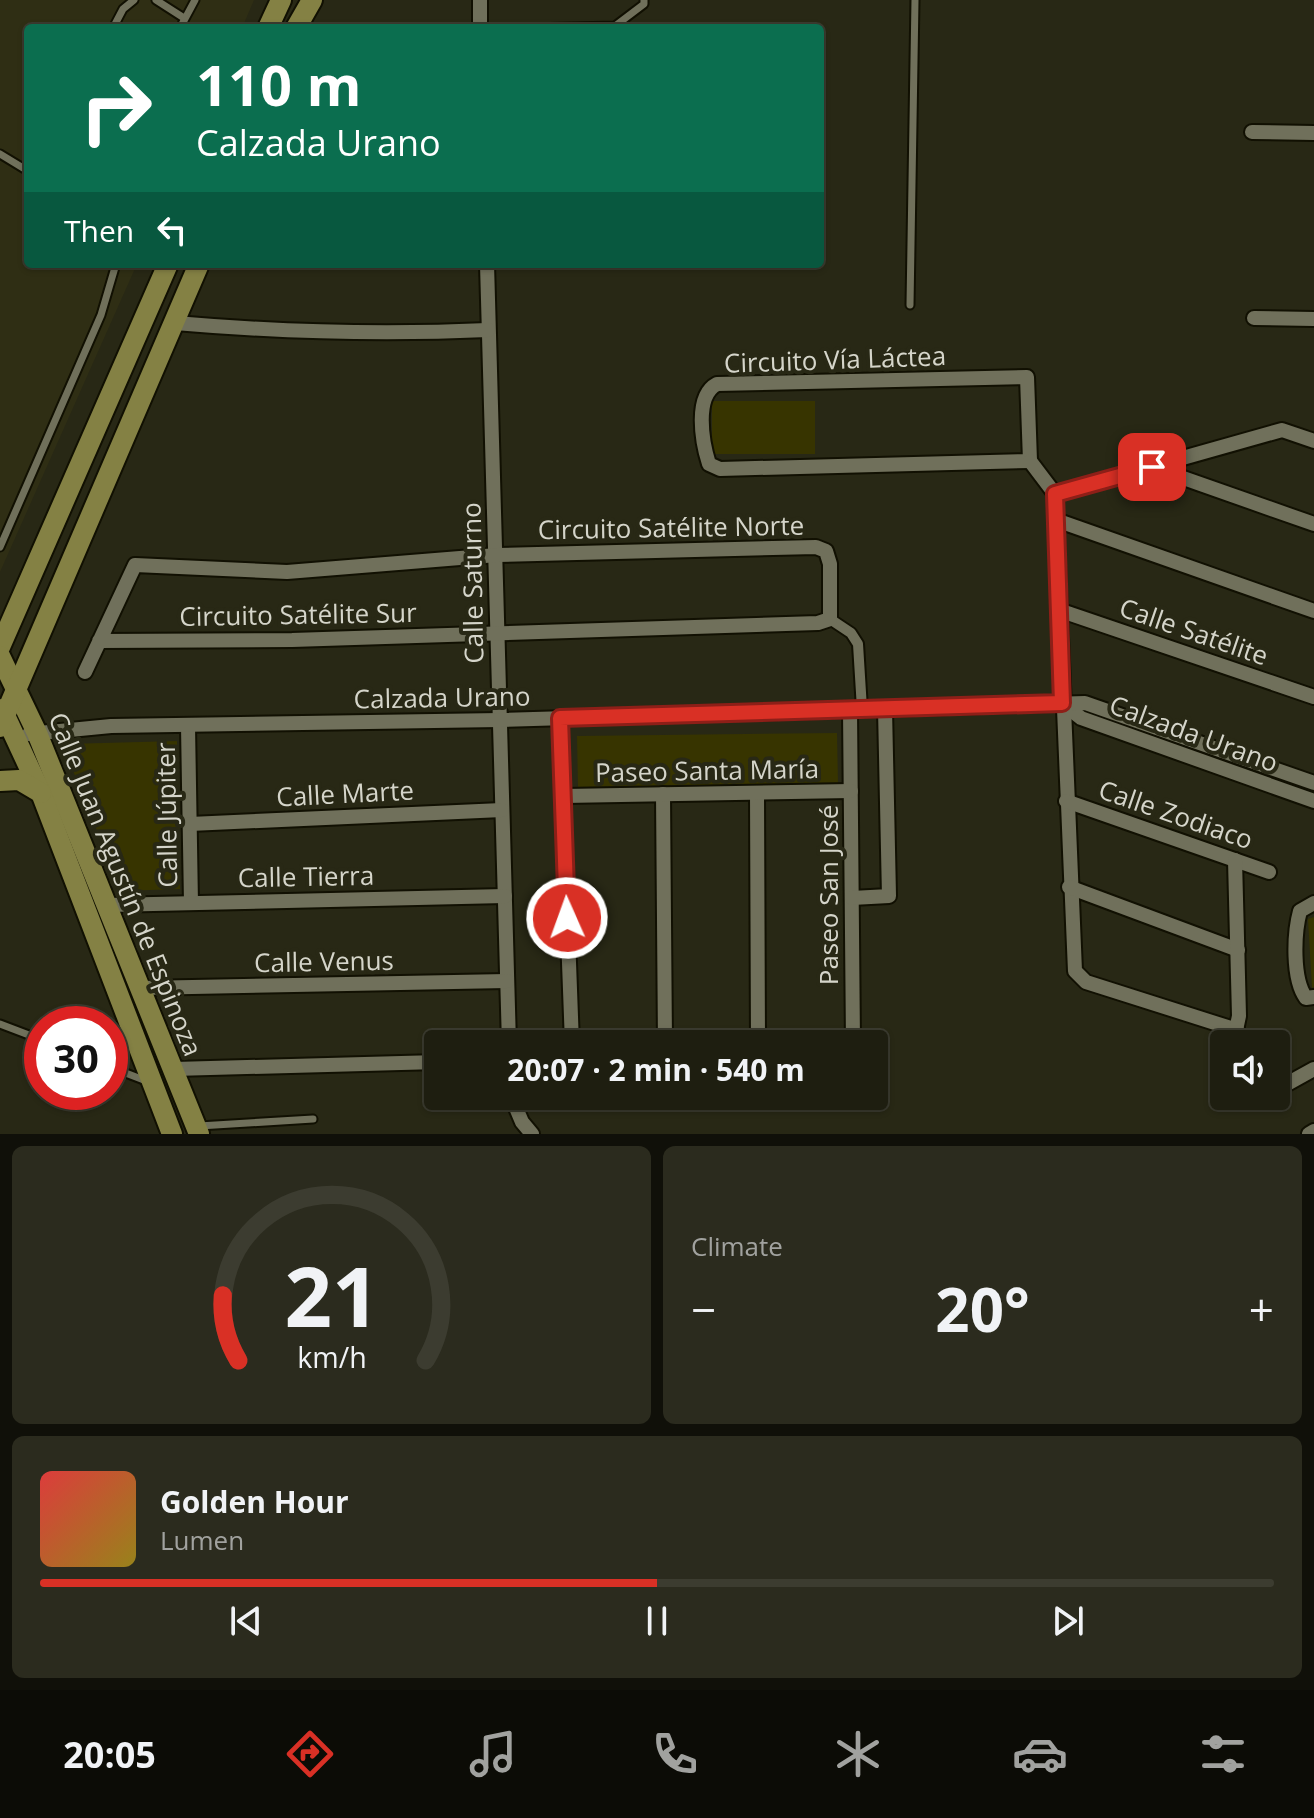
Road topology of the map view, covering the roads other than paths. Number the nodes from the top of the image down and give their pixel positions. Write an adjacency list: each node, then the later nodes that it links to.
1 (134, 0): 10 (lane)
2 (156, 0): 9 (lane)
3 (195, 0): 9 (lane)
4 (281, 0): 12 (main road)
5 (312, 0): 13 (main road)
6 (480, 0): 14 (street)
7 (644, 0): 15 (lane)
8 (915, 0): 24 (lane)
9 (184, 18): 11 (lane)
10 (115, 24)
11 (182, 24)
12 (270, 24)
13 (298, 24)
14 (480, 24)
15 (619, 24)
16 (1252, 132): 17 (street)
17 (1314, 133)
18 (0, 154): 19 (lane)
19 (24, 169)
20 (115, 268): 35 (lane)
21 (166, 268): 42 (main road)
22 (197, 268): 27 (main road)
23 (487, 268): 28 (street, Calle Saturno)
24 (910, 305)
25 (1254, 318): 26 (street)
26 (1314, 319)
27 (175, 323): 28 (street); 45 (main road)
28 (488, 330): 36 (street, Calle Saturno)
29 (1314, 441): 31 (street)
30 (1030, 461): 30 (street, Circuito Vía Láctea); 32 (street)
31 (1152, 467): 32 (street); 34 (street)
32 (1055, 494): 33 (street)
33 (1056, 520): 37 (street); 38 (street)
34 (1314, 524)
35 (0, 547)
36 (497, 555): 39 (street, Circuito Satélite Norte); 40 (street, Calle Saturno); 41 (street, Circuito Satélite Sur)
37 (1059, 610): 46 (street, Calle Satélite); 47 (street)
38 (1314, 611)
39 (830, 619): 40 (street); 49 (street)
40 (497, 634): 41 (street, Circuito Satélite Sur); 51 (street, Calle Saturno)
41 (99, 641): 44 (street, Circuito Satélite Sur)
42 (0, 647)
43 (0, 656): 45 (main road, Calle Juan Agustín de Espinoza)
44 (85, 672)
45 (17, 688): 52 (main road); 54 (main road, Calle Juan Agustín de Espinoza)
46 (1314, 697)
47 (1062, 703): 48 (street, Calzada Urano); 56 (street, Calzada Urano); 62 (street); 63 (street, Calzada Urano)
48 (885, 709): 49 (street, Calzada Urano); 70 (street)
49 (856, 710): 50 (street, Calzada Urano); 57 (street, Paseo San José)
50 (560, 718): 51 (street, Calzada Urano); 61 (street)
51 (500, 720): 53 (street, Calzada Urano); 64 (street, Calle Saturno)
52 (5, 721): 54 (street, Calzada Urano); 58 (main road, Calle Juan Agustín de Espinoza)
53 (188, 726): 54 (street, Calzada Urano); 65 (street, Calle Júpiter)
54 (37, 733): 73 (main road, Calle Juan Agustín de Espinoza)
55 (0, 781): 58 (main road)
56 (1314, 783)
57 (851, 791): 59 (street, Paseo Santa María); 70 (street, Paseo San José)
58 (41, 793): 92 (main road, Calle Juan Agustín de Espinoza)
59 (757, 793): 60 (street, Paseo Santa María); 82 (street)
60 (663, 794): 61 (street, Paseo Santa María); 81 (street)
61 (564, 796): 80 (street)
62 (1066, 801): 66 (street, Calle Zodiaco); 68 (street)
63 (1314, 801)
64 (502, 810): 65 (street, Calle Marte); 69 (street, Calle Saturno)
65 (190, 824): 71 (street, Calle Júpiter)
66 (1235, 860): 67 (street, Calle Zodiaco); 74 (street)
67 (1269, 872)
68 (1069, 887): 74 (street); 84 (street)
69 (505, 896): 71 (street, Calle Tierra); 75 (street, Calle Saturno)
70 (852, 898): 83 (street, Paseo San José)
71 (191, 903): 73 (street, Calle Tierra)
72 (1314, 903): 77 (street)
73 (108, 905): 76 (main road, Calle Juan Agustín de Espinoza)
74 (1238, 950): 85 (street)
75 (507, 981): 76 (street, Calle Venus); 79 (street, Calle Saturno)
76 (141, 988): 88 (main road, Calle Juan Agustín de Espinoza)
77 (1314, 997)
78 (0, 1024): 86 (lane)
79 (509, 1030)
80 (572, 1030)
81 (665, 1030)
82 (758, 1030)
83 (853, 1030)
84 (1216, 1030)
85 (1235, 1030)
86 (24, 1033)
87 (424, 1062): 88 (street)
88 (174, 1069): 95 (main road, Calle Juan Agustín de Espinoza)
89 (1314, 1069): 91 (street)
90 (128, 1074): 92 (lane)
91 (1290, 1082)
92 (152, 1083): 95 (main road); 96 (main road, Calle Juan Agustín de Espinoza)
93 (517, 1110): 97 (street)
94 (313, 1119): 95 (lane)
95 (196, 1131)
96 (172, 1134)
97 (532, 1134)

